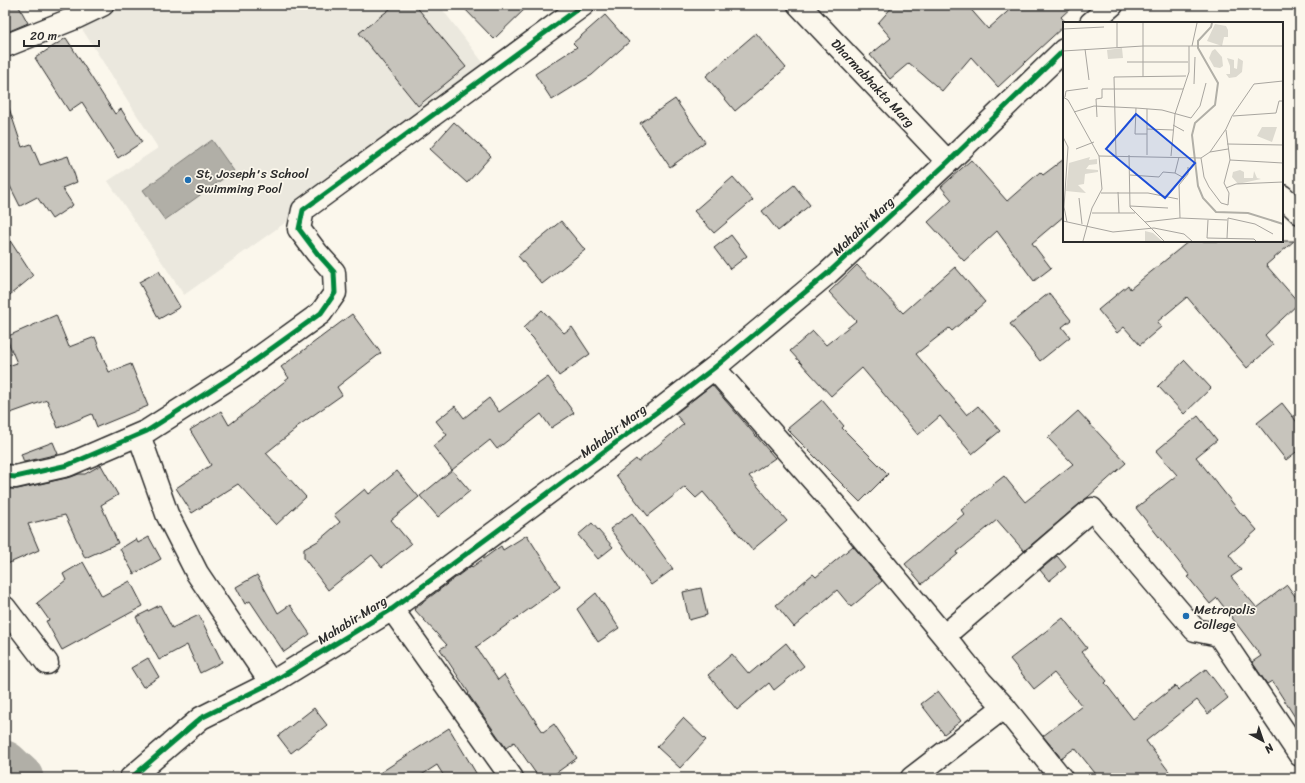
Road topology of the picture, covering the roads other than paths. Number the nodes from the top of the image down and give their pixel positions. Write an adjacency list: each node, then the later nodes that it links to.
1 (102, 5): 4 (street)
2 (583, 5): 10 (street)
3 (799, 5): 6 (street, Dharmabhakta Marg)
4 (5, 46)
5 (1063, 51): 6 (street, Mahabir Marg)
6 (948, 162): 9 (street, Mahabir Marg)
7 (1283, 197): 8 (street)
8 (1300, 213)
9 (714, 368): 13 (street, Mahabir Marg); 14 (street)
10 (139, 435): 11 (street); 16 (street)
11 (5, 476)
12 (5, 608): 15 (street)
13 (392, 609): 16 (street, Mahabir Marg); 20 (street)
14 (944, 636): 17 (street); 18 (street)
15 (47, 663)
16 (271, 682): 19 (street, Mahabir Marg)
17 (1004, 707): 21 (street); 22 (street)
18 (1300, 755)
19 (133, 776)
20 (512, 778)
21 (912, 778)
22 (1061, 778)

